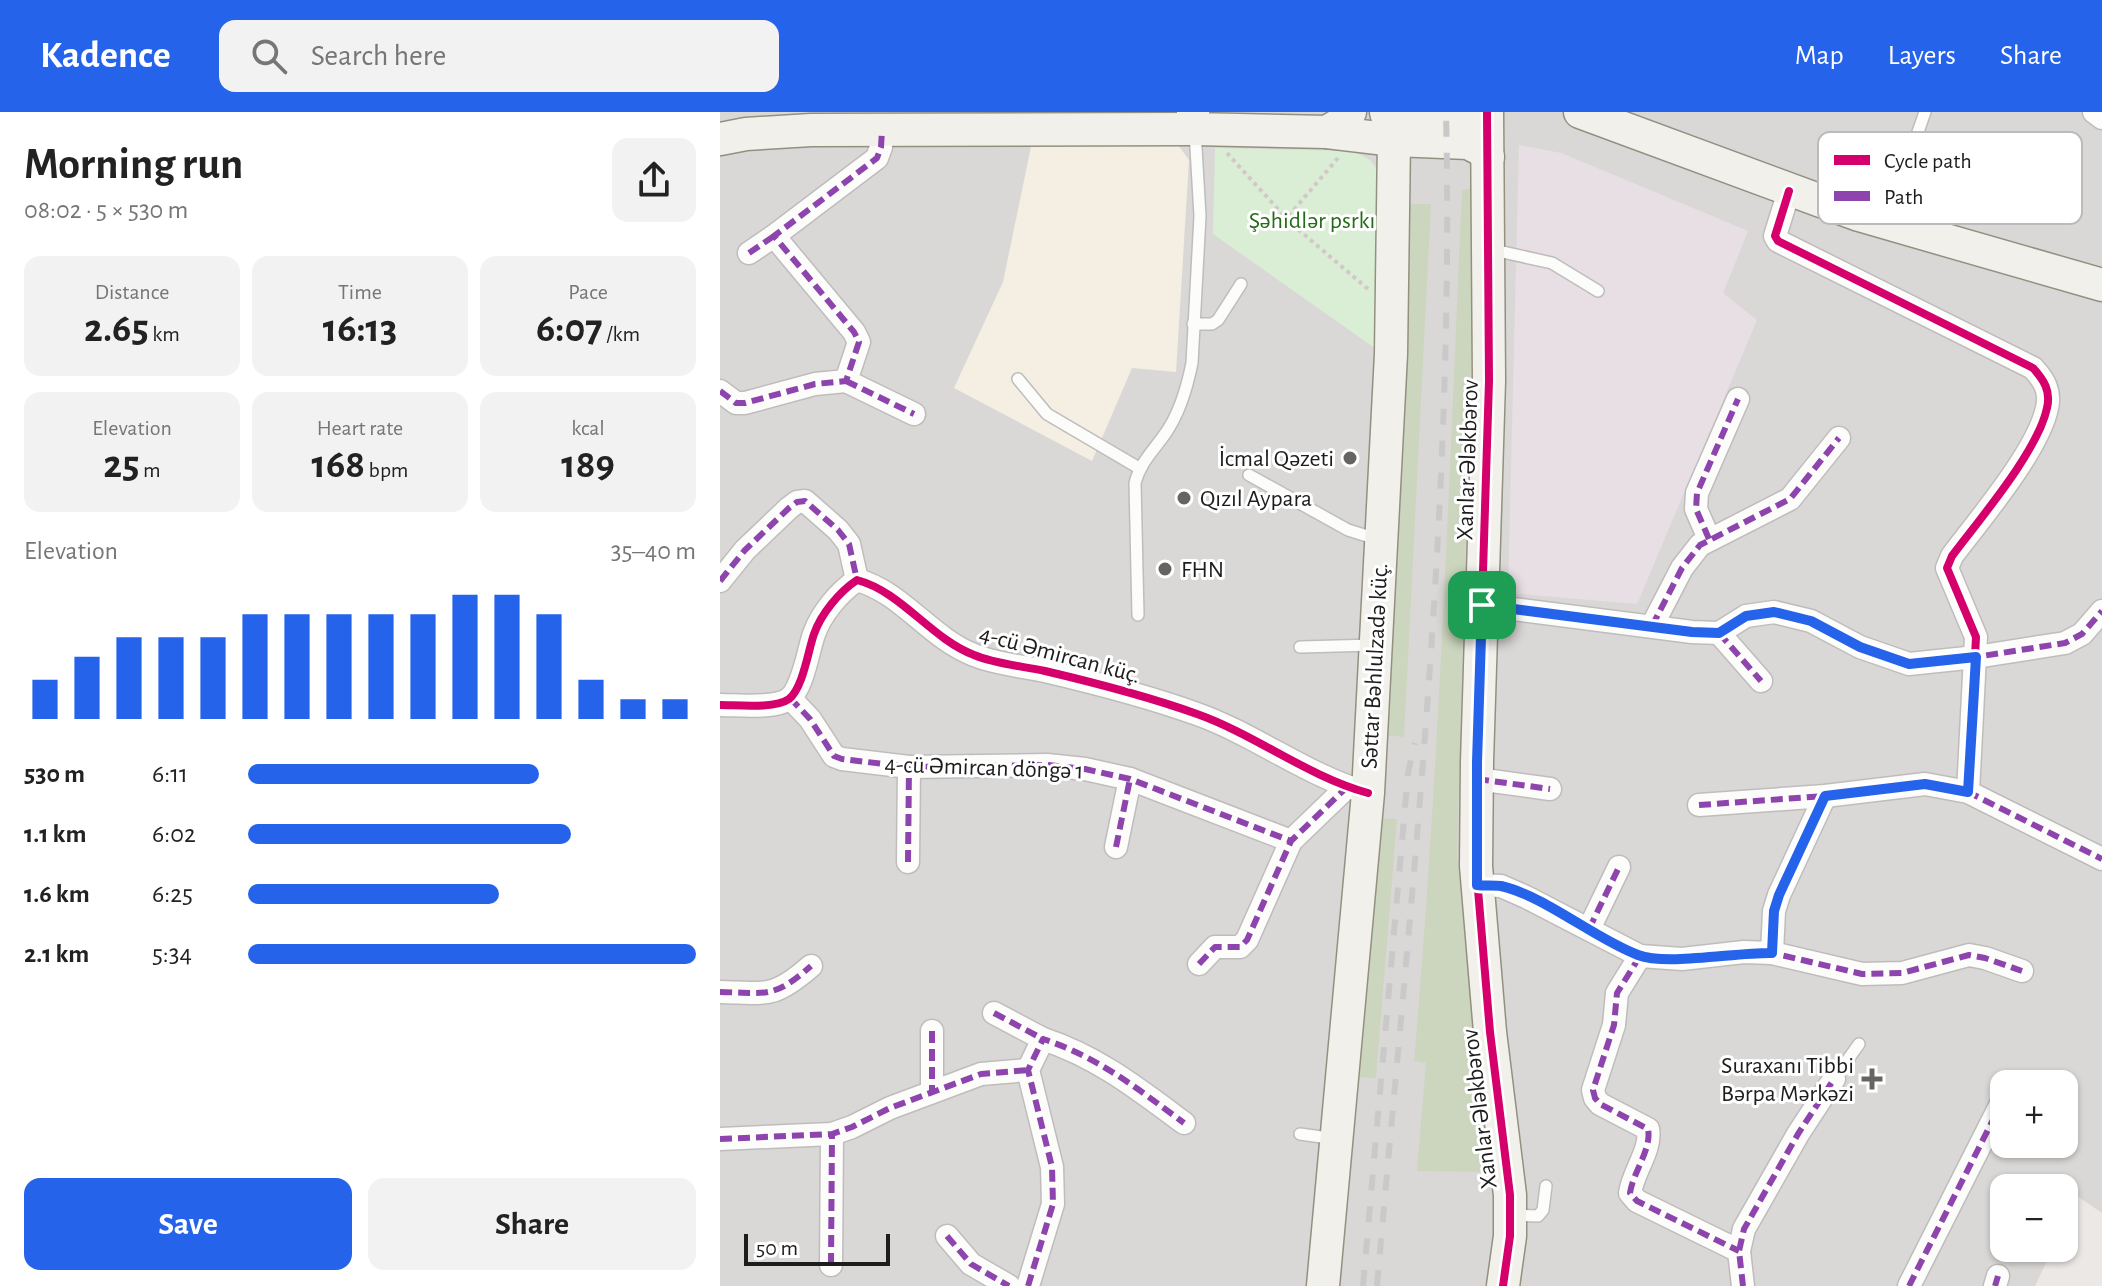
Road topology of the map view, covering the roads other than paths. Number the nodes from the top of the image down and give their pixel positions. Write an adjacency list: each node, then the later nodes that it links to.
1 (1105, 112): 11 (main road)
2 (1411, 112): 3 (main road)
3 (1475, 112)
4 (1487, 112): 16 (main road, Xanlar Ələkbərov)
5 (1580, 112): 17 (main road)
6 (1925, 112): 14 (lane)
7 (2094, 112): 8 (street)
8 (2102, 118)
9 (1194, 120): 11 (main road); 15 (main road); 26 (lane)
10 (1390, 126): 15 (main road); 16 (main road); 36 (main road, Səttar Bəhlulzadə küç.)
11 (1069, 128): 13 (main road)
12 (735, 129): 13 (main road)
13 (882, 130): 20 (street)
14 (1918, 132)
15 (1334, 133)
16 (1488, 157): 21 (main road, Xanlar Ələkbərov)
17 (1789, 191): 18 (main road); 46 (street)
18 (1818, 201)
19 (1890, 224): 24 (main road)
20 (774, 236): 22 (street); 28 (street)
21 (1489, 248): 25 (lane); 39 (main road, Xanlar Ələkbərov)
22 (749, 253)
23 (1241, 284): 26 (lane)
24 (2102, 285)
25 (1598, 291)
26 (1193, 324): 33 (lane)
27 (1018, 379): 33 (lane)
28 (846, 381): 29 (street); 31 (street)
29 (720, 391)
30 (1738, 399): 35 (street)
31 (914, 414)
32 (1839, 438): 35 (street)
33 (1139, 468): 41 (lane)
34 (1249, 475): 36 (lane)
35 (1709, 539): 42 (street)
36 (1381, 540): 44 (main road, Səttar Bəhlulzadə küç.)
37 (857, 580): 38 (street); 48 (street); 54 (street, 4-cü Əmircan küç.)
38 (720, 581)
39 (1482, 605): 42 (street); 52 (main road, Xanlar Ələkbərov)
40 (2102, 611): 46 (street)
41 (1138, 615)
42 (1652, 626): 43 (street)
43 (1719, 633): 46 (street); 47 (street)
44 (1375, 645): 45 (lane); 54 (main road, Səttar Bəhlulzadə küç.)
45 (1300, 647)
46 (1976, 657): 55 (street)
47 (1761, 681)
48 (790, 698): 49 (street); 50 (street, 4-cü Əmircan döngə 1)
49 (720, 705)
50 (909, 767): 51 (street, 4-cü Əmircan döngə 1); 61 (street)
51 (1130, 779): 58 (street, 4-cü Əmircan döngə 1); 59 (street)
52 (1477, 779): 53 (street); 63 (main road, Xanlar Ələkbərov)
53 (1550, 789)
54 (1358, 790): 58 (street); 83 (main road, Səttar Bəhlulzadə küç.)
55 (1968, 792): 56 (street); 60 (street)
56 (1825, 796): 57 (street); 65 (street)
57 (1699, 805)
58 (1291, 841): 67 (street)
59 (1116, 847)
60 (2102, 859)
61 (908, 862)
62 (1619, 867): 64 (street)
63 (1477, 885): 64 (street); 85 (main road, Xanlar Ələkbərov)
64 (1589, 929): 66 (street)
65 (1772, 953): 66 (street); 69 (street)
66 (1640, 956): 87 (street)
67 (1199, 964)
68 (811, 966): 70 (street)
69 (2022, 971)
70 (720, 992)
71 (994, 1013): 73 (street)
72 (932, 1031): 77 (street)
73 (1043, 1039): 75 (street); 78 (street)
74 (1859, 1044): 76 (lane)
75 (1028, 1070): 77 (street); 90 (street)
76 (1834, 1079): 87 (street)
77 (932, 1092): 80 (street)
78 (1184, 1123)
79 (1990, 1126): 94 (street)
80 (832, 1134): 82 (street); 88 (street)
81 (1300, 1134): 83 (lane)
82 (720, 1139)
83 (1336, 1139): 91 (main road, Səttar Bəhlulzadə küç.)
84 (1546, 1186): 85 (lane)
85 (1511, 1215): 92 (main road, Xanlar Ələkbərov)
86 (947, 1236): 89 (street)
87 (1739, 1251): 93 (street)
88 (831, 1265)
89 (1009, 1286)
90 (1028, 1286)
91 (1323, 1286)
92 (1503, 1286)
93 (1743, 1286)
94 (1909, 1286)

